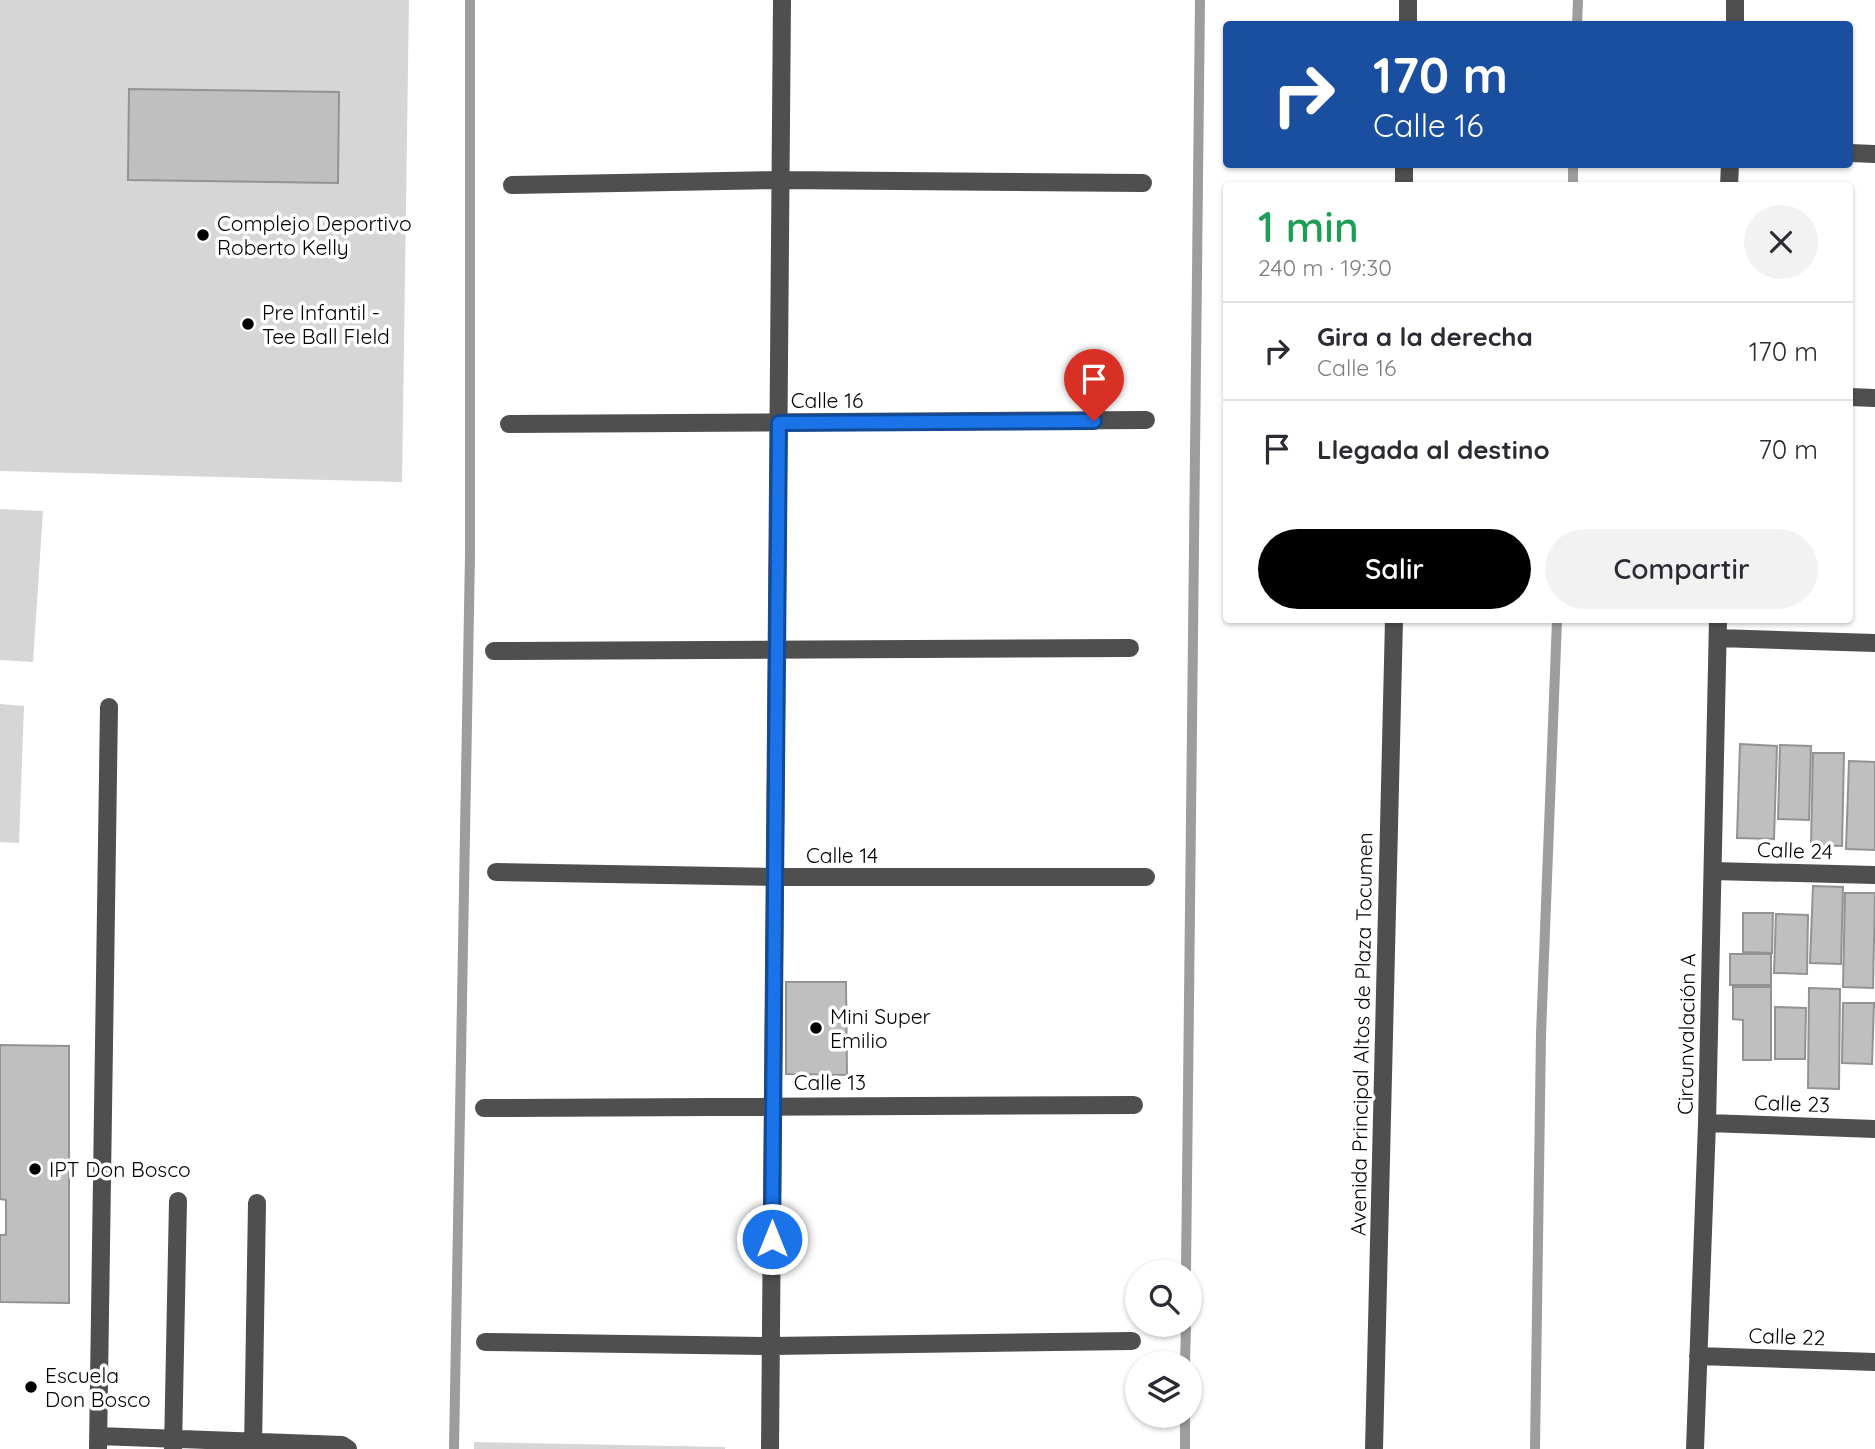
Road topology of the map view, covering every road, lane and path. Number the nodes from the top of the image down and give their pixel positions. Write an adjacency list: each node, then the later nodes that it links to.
1 (782, 0): 8 (street)
2 (1408, 0): 4 (street)
3 (1735, 0): 5 (street)
4 (1408, 21)
5 (1735, 21)
6 (1853, 153): 7 (street)
7 (1875, 154)
8 (780, 180): 9 (street); 10 (street); 14 (street)
9 (1143, 183)
10 (512, 185)
11 (1853, 397): 12 (street)
12 (1875, 398)
13 (1146, 420): 14 (street, Calle 16)
14 (779, 423): 15 (street, Calle 16); 22 (street)
15 (509, 424)
16 (1394, 623): 46 (street, Avenida Principal Altos de Plaza Tocumen)
17 (1718, 623): 18 (street, Circunvalación A)
18 (1718, 638): 19 (street); 24 (street, Circunvalación A)
19 (1875, 643)
20 (1130, 648): 22 (street)
21 (494, 651): 22 (street)
22 (777, 651): 27 (street)
23 (109, 707): 41 (street)
24 (1713, 871): 26 (street, Calle 24); 32 (street, Circunvalación A)
25 (496, 872): 27 (street, Calle 14)
26 (1875, 875)
27 (774, 877): 28 (street, Calle 14); 29 (street)
28 (1146, 877)
29 (773, 1105): 30 (street, Calle 13); 31 (street, Calle 13); 38 (street)
30 (1134, 1105)
31 (484, 1108)
32 (1707, 1123): 33 (street, Calle 23); 39 (street, Circunvalación A)
33 (1875, 1129)
34 (177, 1200): 42 (street)
35 (257, 1203): 43 (street)
36 (1132, 1341): 38 (street)
37 (485, 1342): 38 (street)
38 (771, 1346): 45 (street)
39 (1698, 1356): 40 (street, Calle 22); 47 (street, Circunvalación A)
40 (1875, 1362)
41 (98, 1443): 42 (street)
42 (173, 1444): 43 (street)
43 (253, 1446): 44 (street)
44 (348, 1449)
45 (770, 1449)
46 (1374, 1449)
47 (1695, 1449)

